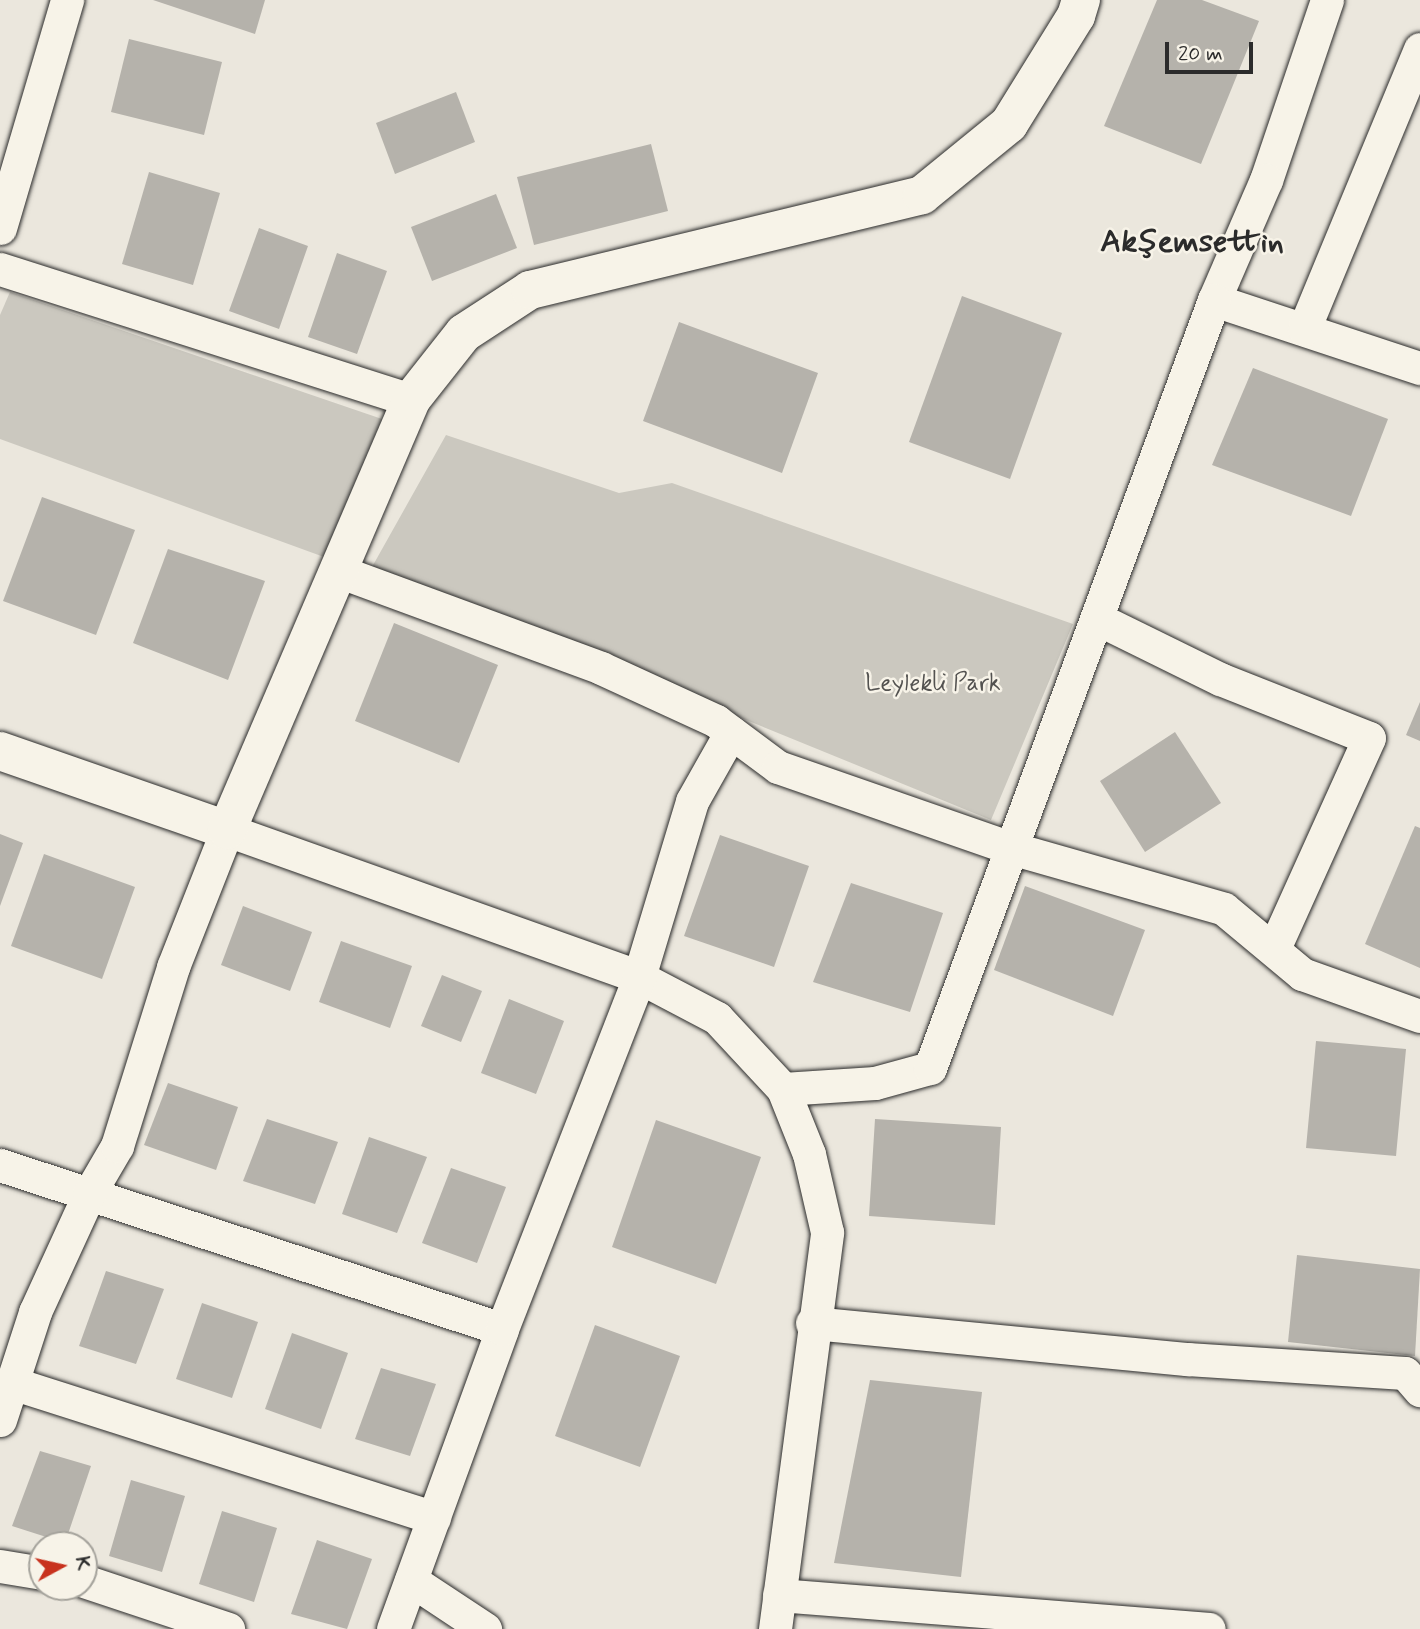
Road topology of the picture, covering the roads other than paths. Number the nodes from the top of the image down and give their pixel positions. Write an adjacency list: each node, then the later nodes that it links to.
1 (67, 0): 5 (street)
2 (1081, 0): 10 (street)
3 (1327, 0): 7 (street)
4 (1420, 49): 8 (street)
5 (0, 228)
6 (0, 269): 10 (street)
7 (1214, 300): 8 (street); 12 (street)
8 (1304, 329): 9 (street)
9 (1420, 368)
10 (411, 400): 11 (street)
11 (338, 572): 13 (street); 15 (street)
12 (1098, 619): 16 (street); 17 (street)
13 (731, 732): 16 (street); 18 (street)
14 (0, 751): 15 (street)
15 (227, 830): 18 (street); 22 (street)
16 (1014, 849): 17 (street); 20 (street)
17 (1274, 948): 19 (street)
18 (639, 977): 20 (street); 24 (street)
19 (1420, 1016)
20 (783, 1089): 23 (street)
21 (0, 1165): 22 (street)
22 (89, 1194): 24 (street); 25 (street)
23 (813, 1323): 26 (street); 33 (street)
24 (502, 1329): 28 (street)
25 (12, 1383): 27 (street); 28 (street)
26 (1420, 1390)
27 (0, 1420)
28 (434, 1518): 31 (street)
29 (0, 1566): 30 (street)
30 (28, 1571)
31 (411, 1580): 36 (street); 37 (street)
32 (98, 1588): 34 (street)
33 (779, 1595): 38 (street); 39 (street)
34 (163, 1619): 35 (street)
35 (228, 1629)
36 (393, 1629)
37 (485, 1629)
38 (775, 1629)
39 (1209, 1629)

